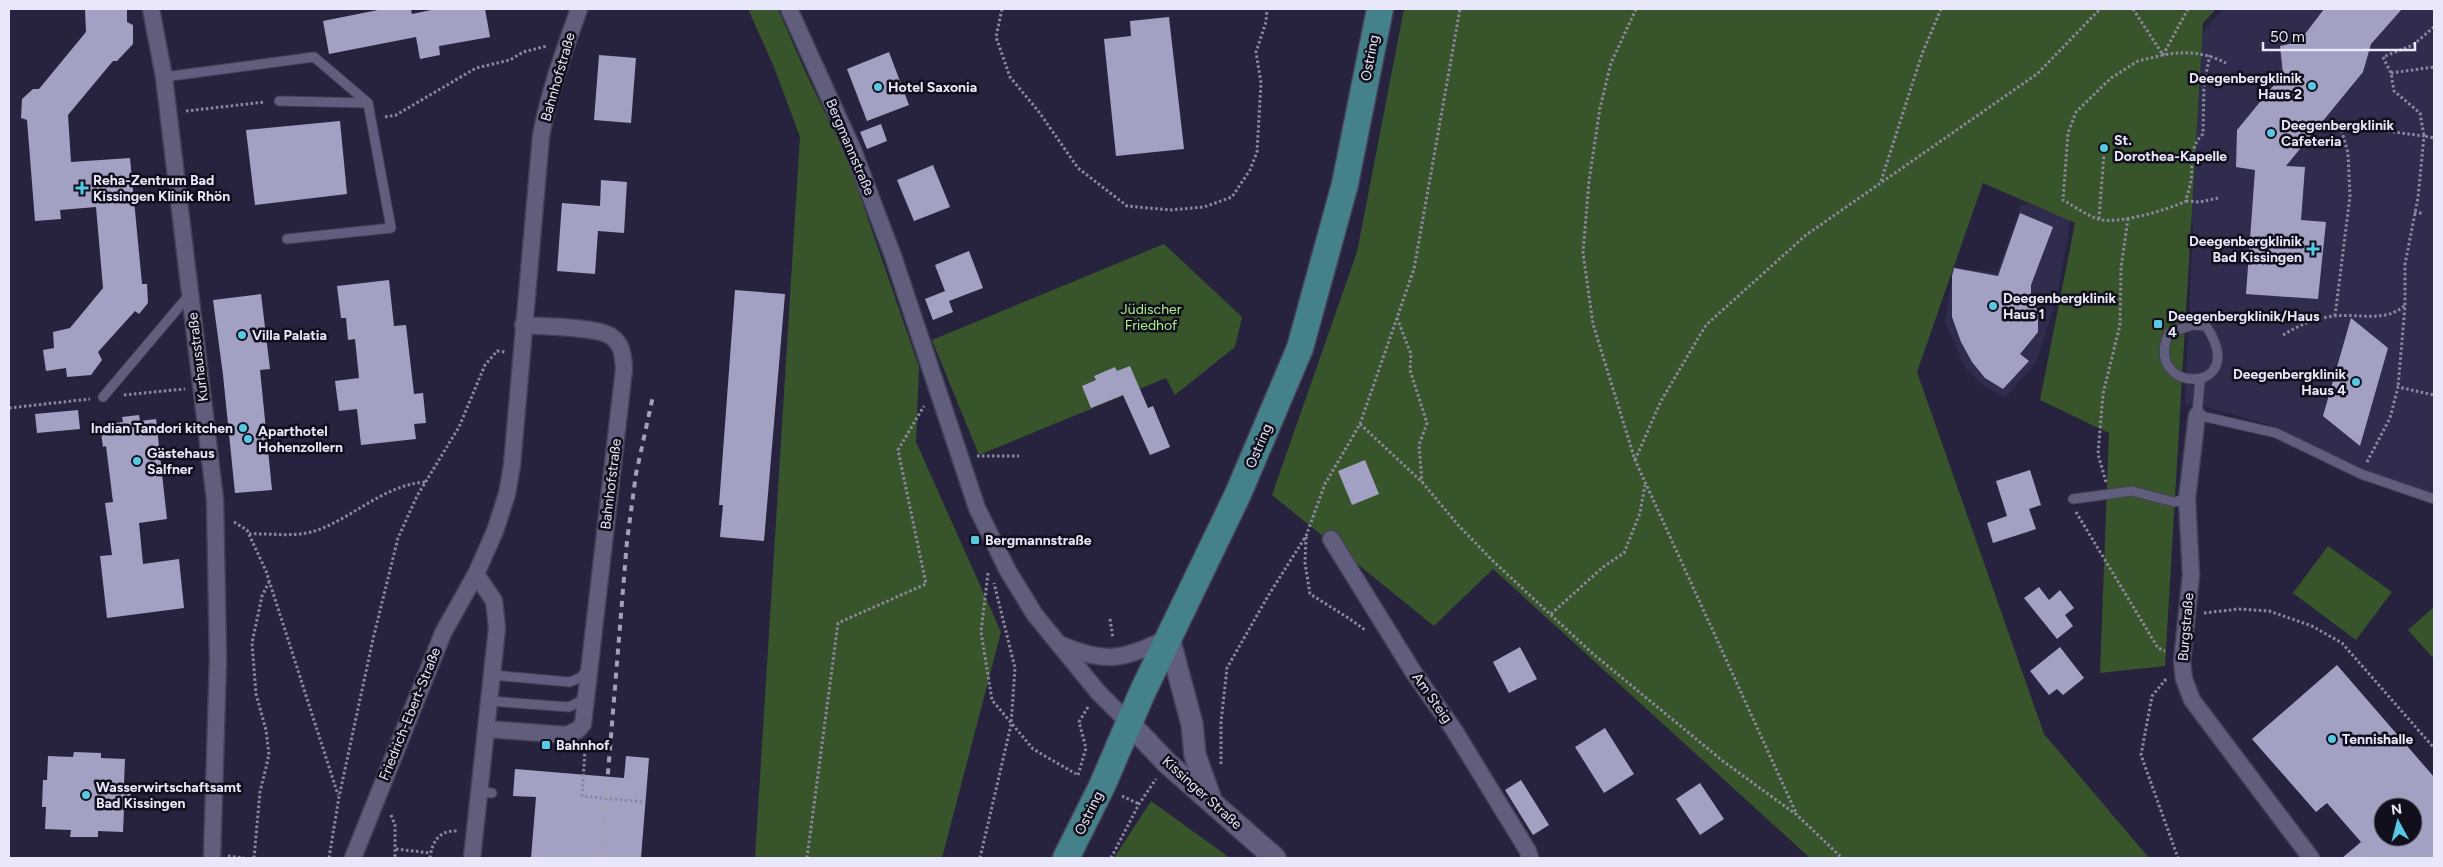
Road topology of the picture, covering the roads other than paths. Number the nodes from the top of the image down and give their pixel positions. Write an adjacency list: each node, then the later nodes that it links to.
1 (151, 9): 5 (street, Kurhausstraße)
2 (578, 9): 10 (street, Bahnhofstraße)
3 (789, 9): 20 (street, Bergmannstraße)
4 (1380, 9): 19 (main road, Ostring)
5 (164, 77): 7 (lane); 9 (street, Kurhausstraße)
6 (280, 100): 7 (lane)
7 (368, 103): 8 (lane)
8 (287, 239)
9 (190, 293): 12 (lane); 28 (street, Kurhausstraße)
10 (519, 324): 18 (street, Bahnhofstraße); 21 (street, Bahnhofstraße)
11 (2200, 380): 11 (lane); 13 (lane)
12 (103, 397)
13 (2197, 415): 15 (street, Burgstraße); 16 (lane)
14 (2073, 499): 15 (lane)
15 (2187, 499): 34 (street, Burgstraße)
16 (2434, 499)
17 (1331, 539): 33 (street, Am Steig)
18 (476, 574): 22 (street); 29 (street, Friedrich-Ebert-Straße)
19 (1169, 638): 20 (street, Bergmannstraße); 25 (main road, Ostring); 27 (street)
20 (1057, 643): 25 (street, Bergmannstraße)
21 (590, 667): 22 (lane); 23 (street, Bahnhofstraße)
22 (492, 675): 24 (street)
23 (588, 694): 24 (lane); 26 (street, Bahnhofstraße)
24 (489, 701): 26 (street)
25 (1130, 724): 27 (street, Kissinger Straße); 31 (main road, Ostring)
26 (487, 729): 30 (street)
27 (1211, 800): 32 (street, Kissinger Straße)
28 (212, 858)
29 (353, 858)
30 (472, 858)
31 (1066, 858)
32 (1275, 858)
33 (1530, 858)
34 (2311, 858)

